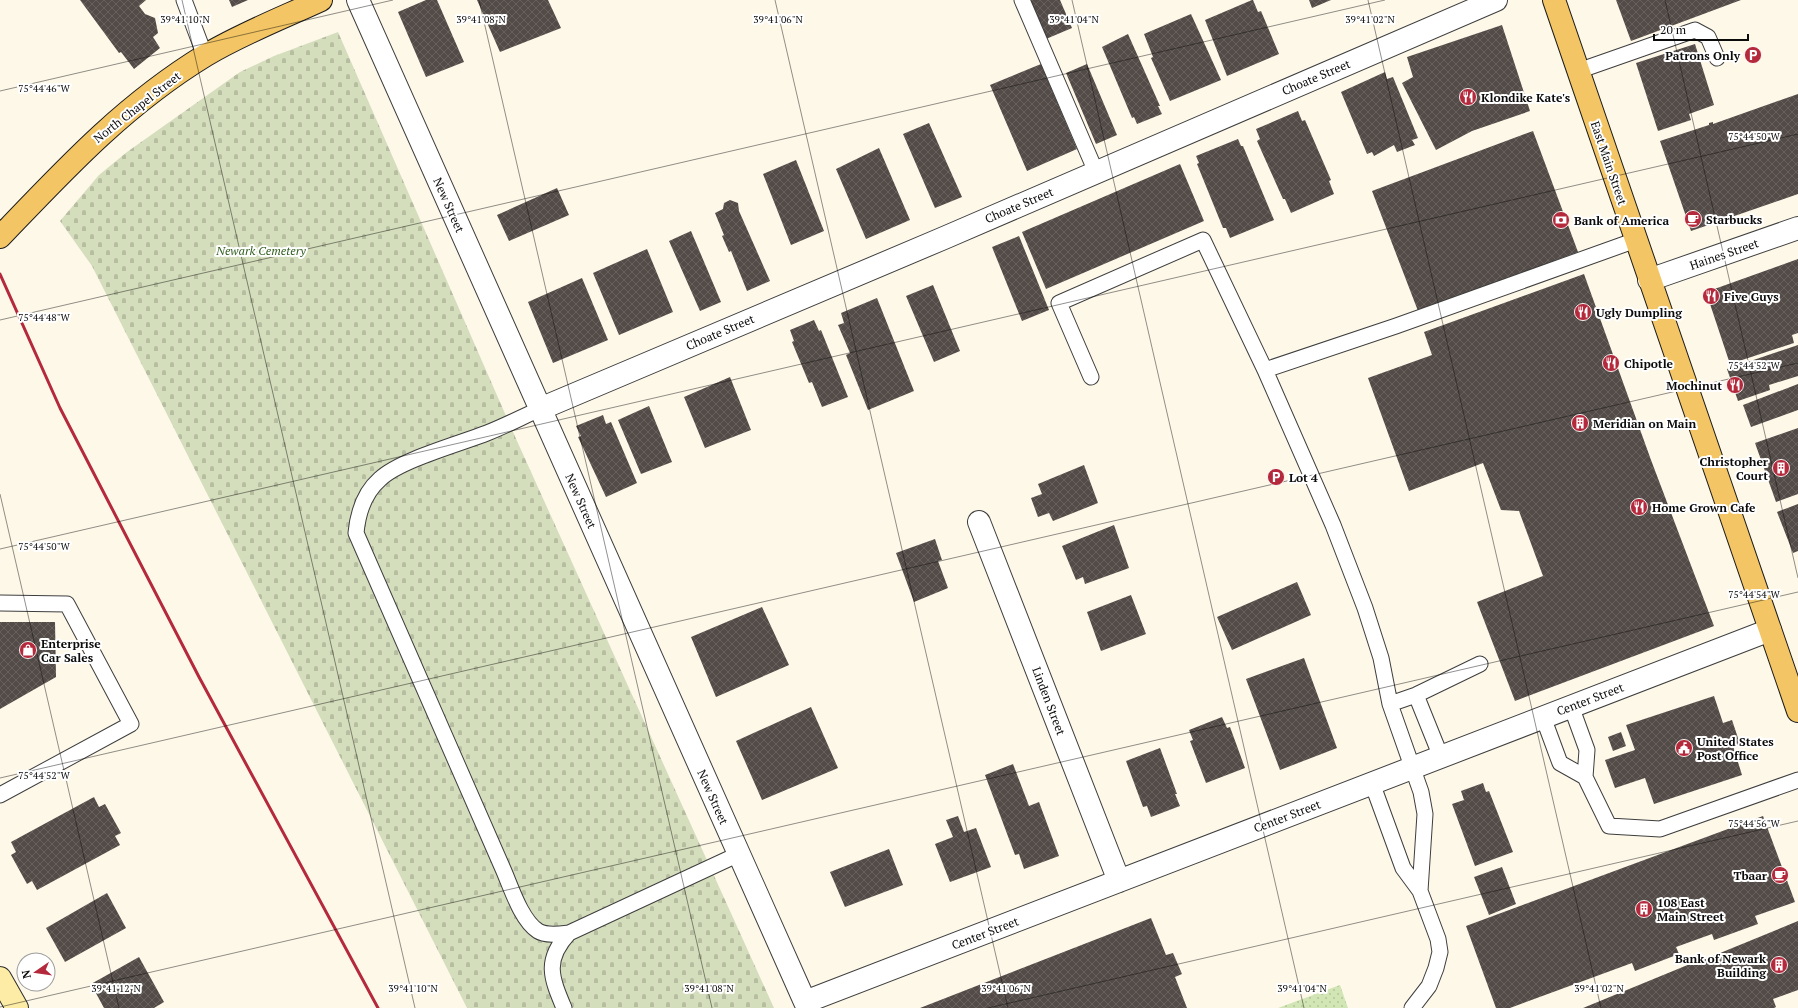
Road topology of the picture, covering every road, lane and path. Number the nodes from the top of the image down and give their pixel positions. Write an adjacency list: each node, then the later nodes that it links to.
1 (184, 0): 7 (lane)
2 (321, 0): 7 (main road, North Chapel Street)
3 (358, 0): 17 (street, New Street)
4 (1022, 0): 10 (lane)
5 (1496, 0): 10 (street, Choate Street)
6 (1554, 0): 9 (main road, East Main Street)
7 (205, 56): 12 (main road, North Chapel Street)
8 (1717, 58): 9 (lane)
9 (1578, 71): 13 (main road, East Main Street)
10 (1096, 172): 17 (street, Choate Street)
11 (1798, 228): 14 (street, Haines Street)
12 (0, 237)
13 (1636, 240): 14 (main road, East Main Street); 15 (lane)
14 (1649, 280): 20 (main road, East Main Street)
15 (1265, 370): 16 (lane); 23 (lane)
16 (1091, 377)
17 (540, 408): 33 (street, New Street); 36 (lane)
18 (978, 522): 34 (street, Linden Street)
19 (0, 604): 32 (lane)
20 (1770, 630): 24 (street, Center Street); 25 (main road, East Main Street)
21 (1480, 664): 22 (lane)
22 (1416, 695): 23 (lane); 27 (lane)
23 (1390, 704): 28 (lane)
24 (1571, 706): 26 (street, Center Street); 29 (lane)
25 (1798, 711)
26 (1543, 717): 27 (street, Center Street); 29 (lane)
27 (1441, 757): 28 (street, Center Street)
28 (1412, 768): 31 (street, Center Street); 35 (lane)
29 (1585, 777): 30 (lane)
30 (1798, 780)
31 (1372, 783): 34 (street, Center Street); 35 (lane)
32 (0, 795)
33 (739, 854): 36 (lane); 38 (street, New Street)
34 (1119, 881): 38 (street, Center Street)
35 (1420, 891): 41 (lane)
36 (569, 933): 40 (lane)
37 (0, 978): 39 (main road)
38 (806, 1005)
39 (16, 1008)
40 (564, 1008)
41 (1412, 1008)

